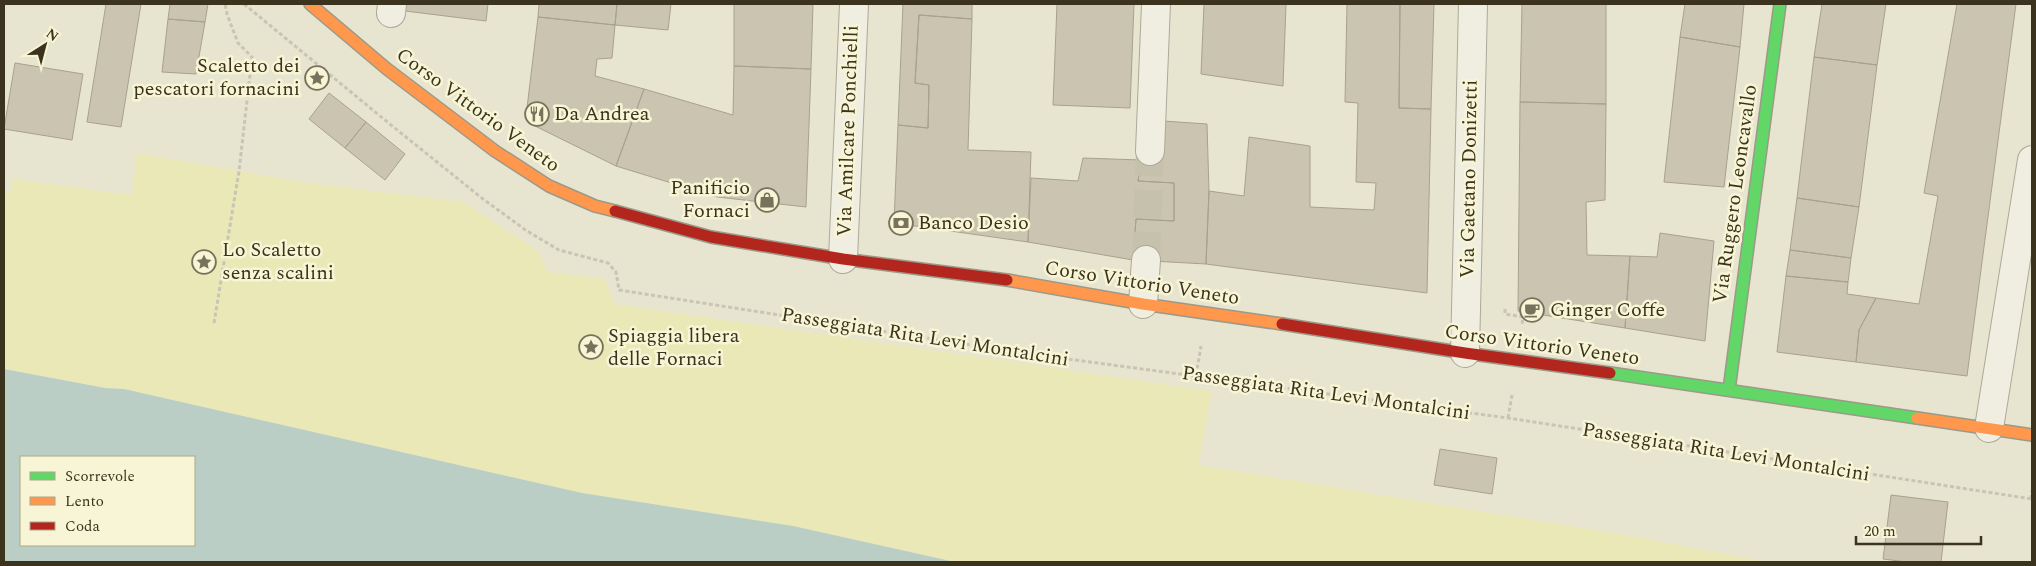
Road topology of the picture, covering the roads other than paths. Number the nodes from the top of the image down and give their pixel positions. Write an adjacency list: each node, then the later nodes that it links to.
1 (310, 4): 8 (main road, Corso Vittorio Veneto)
2 (854, 4): 8 (street, Via Amilcare Ponchielli)
3 (1156, 4): 6 (street)
4 (1472, 4): 11 (street, Via Gaetano Donizetti)
5 (1780, 4): 12 (main road, Via Ruggero Leoncavallo)
6 (1150, 151)
7 (2032, 160): 13 (street)
8 (843, 258): 10 (main road, Corso Vittorio Veneto)
9 (1146, 260): 10 (street)
10 (1143, 304): 11 (main road, Corso Vittorio Veneto)
11 (1465, 353): 12 (main road, Corso Vittorio Veneto)
12 (1729, 390): 13 (main road, Corso Vittorio Veneto)
13 (1989, 428): 14 (main road, Corso Vittorio Veneto)
14 (2032, 435)

